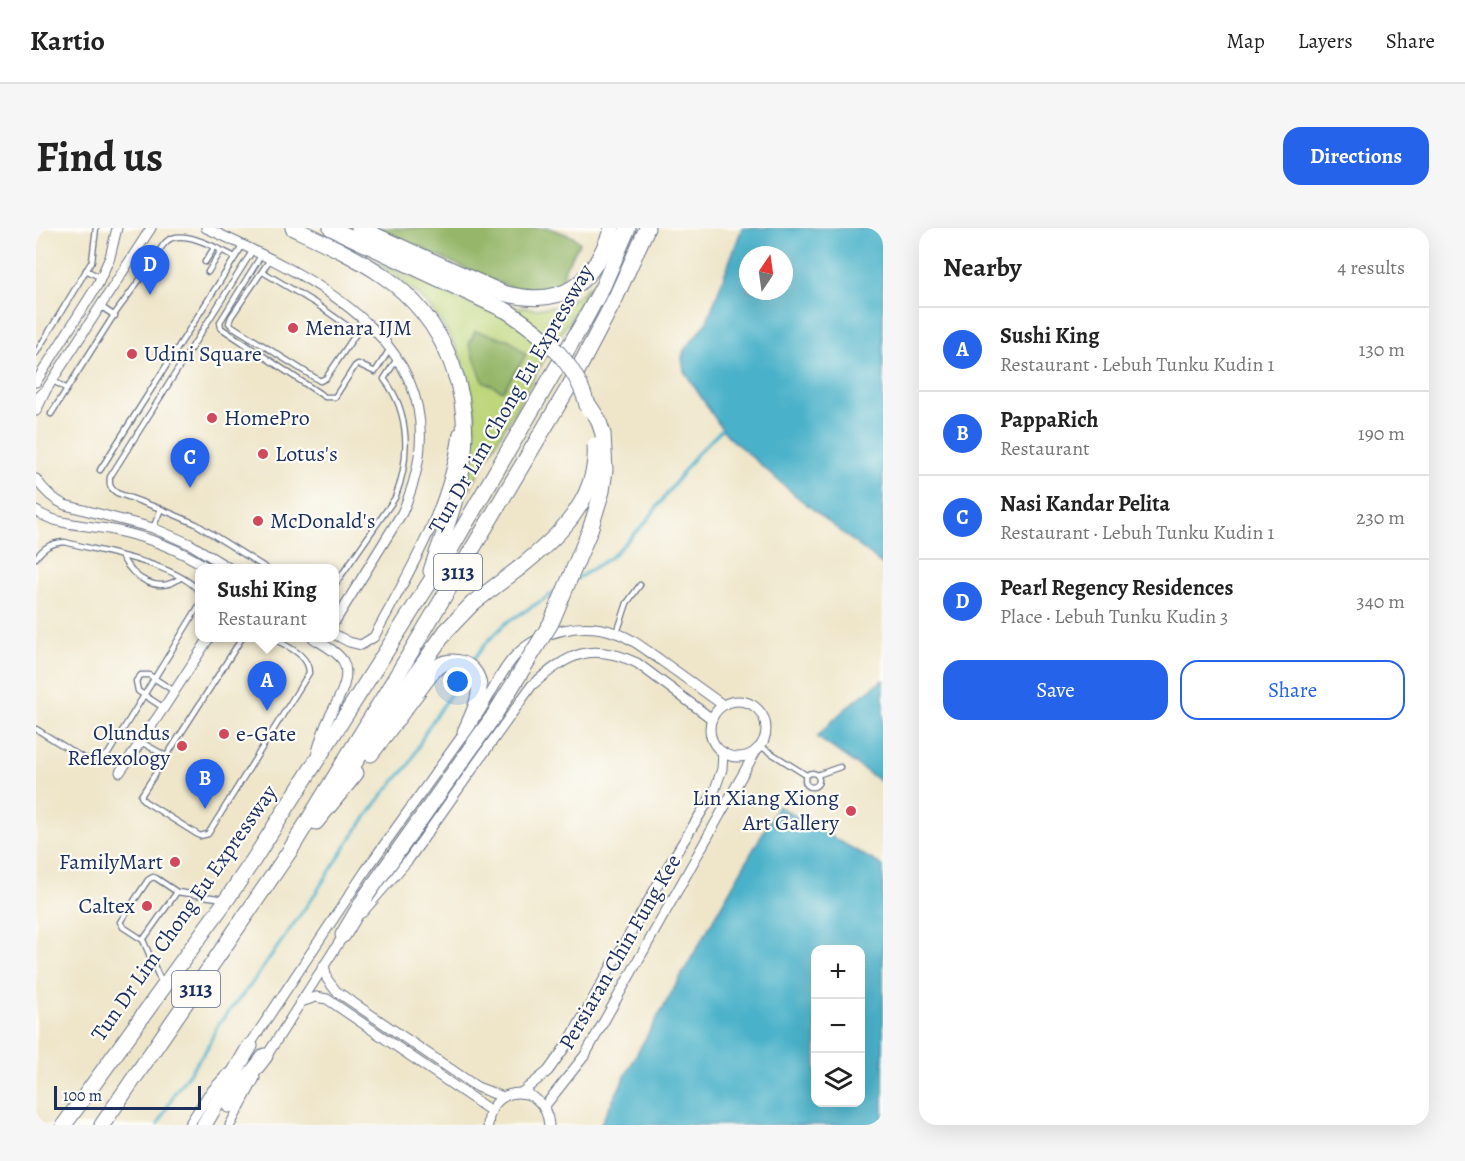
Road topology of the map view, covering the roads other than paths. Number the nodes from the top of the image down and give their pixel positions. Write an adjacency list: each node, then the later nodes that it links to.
1 (96, 228): 19 (lane)
2 (117, 228): 25 (street)
3 (145, 228): 13 (street)
4 (151, 228): 13 (street)
5 (206, 228): 12 (street)
6 (293, 228): 37 (highway)
7 (331, 228): 39 (highway, bridge)
8 (359, 228): 9 (highway)
9 (612, 228)
10 (628, 228): 56 (highway, Tun Dr Lim Chong Eu Expressway / 3113)
11 (647, 228): 85 (highway, Tun Dr Lim Chong Eu Expressway / 3113)
12 (243, 245): 16 (street); 18 (lane)
13 (138, 246): 26 (street)
14 (214, 248): 15 (lane); 17 (lane); 20 (lane)
15 (221, 251): 18 (lane); 23 (lane)
16 (262, 254): 24 (lane); 28 (street); 30 (lane); 44 (lane)
17 (155, 257)
18 (235, 257): 42 (lane)
19 (92, 261): 21 (lane); 25 (lane)
20 (205, 262)
21 (86, 270): 25 (lane); 31 (lane)
22 (146, 271): 27 (lane)
23 (208, 272)
24 (263, 272): 29 (lane); 29 (lane)
25 (103, 273): 34 (street)
26 (100, 306): 27 (lane); 33 (street)
27 (115, 316): 35 (lane)
28 (364, 321): 29 (lane); 30 (street)
29 (356, 332)
30 (390, 349): 32 (street)
31 (36, 353)
32 (397, 359): 53 (lane); 58 (street)
33 (52, 380): 35 (lane); 36 (street)
34 (36, 382)
35 (67, 389): 41 (lane)
36 (46, 390): 38 (street); 40 (street)
37 (461, 392): 56 (highway); 60 (street)
38 (36, 398)
39 (587, 402): 84 (highway, bridge); 88 (highway, bridge)
40 (36, 411)
41 (51, 414)
42 (100, 470)
43 (36, 479): 46 (street)
44 (161, 509): 46 (lane); 51 (lane)
45 (36, 511): 49 (street)
46 (153, 528): 50 (street)
47 (122, 557): 48 (lane); 52 (lane); 52 (lane)
48 (36, 558)
49 (202, 564)
50 (222, 564)
51 (260, 564)
52 (180, 578): 55 (lane)
53 (339, 579)
54 (640, 585): 59 (lane)
55 (195, 588)
56 (423, 594): 79 (highway, Tun Dr Lim Chong Eu Expressway / 3113)
57 (195, 612): 66 (lane)
58 (339, 616)
59 (617, 633): 65 (street); 70 (street)
60 (339, 637)
61 (206, 642): 68 (street)
62 (239, 642): 78 (lane)
63 (279, 642): 78 (lane)
64 (319, 642): 79 (street)
65 (507, 668): 67 (street); 74 (street)
66 (154, 679): 68 (lane); 69 (lane); 69 (lane)
67 (532, 685): 72 (street); 88 (street)
68 (174, 691): 71 (street)
69 (144, 695): 71 (lane); 73 (lane)
70 (723, 705): 72 (street); 76 (street)
71 (164, 708): 75 (street)
72 (712, 719): 77 (street)
73 (36, 729)
74 (465, 732): 84 (highway); 93 (street)
75 (141, 742): 78 (lane); 81 (street)
76 (758, 747): 77 (street); 82 (lane); 98 (street, Persiaran Chin Fung Kee)
77 (723, 752): 96 (street, Persiaran Chin Fung Kee)
78 (166, 756)
79 (313, 765): 87 (highway, Tun Dr Lim Chong Eu Expressway / 3113)
80 (840, 767): 83 (lane)
81 (120, 771)
82 (806, 775): 83 (lane); 83 (lane)
83 (816, 775)
84 (313, 826): 85 (highway)
85 (289, 852): 100 (highway, Tun Dr Lim Chong Eu Expressway / 3113)
86 (177, 892): 87 (lane); 89 (lane); 89 (lane)
87 (227, 899): 91 (highway, Tun Dr Lim Chong Eu Expressway / 3113)
88 (343, 935): 90 (street)
89 (143, 940): 91 (lane)
90 (324, 965): 92 (street); 97 (street)
91 (163, 986): 101 (highway, Tun Dr Lim Chong Eu Expressway / 3113)
92 (301, 1002): 94 (street); 99 (street)
93 (250, 1046): 95 (highway); 102 (street)
94 (266, 1056): 95 (highway); 105 (street)
95 (235, 1085): 103 (highway); 104 (highway)
96 (521, 1093): 97 (street, Persiaran Chin Fung Kee); 98 (street)
97 (503, 1097): 99 (street)
98 (544, 1107): 107 (street)
99 (491, 1111): 106 (street)
100 (104, 1123)
101 (64, 1125)
102 (189, 1125)
103 (204, 1125)
104 (216, 1125)
105 (230, 1125)
106 (488, 1125)
107 (549, 1125)

